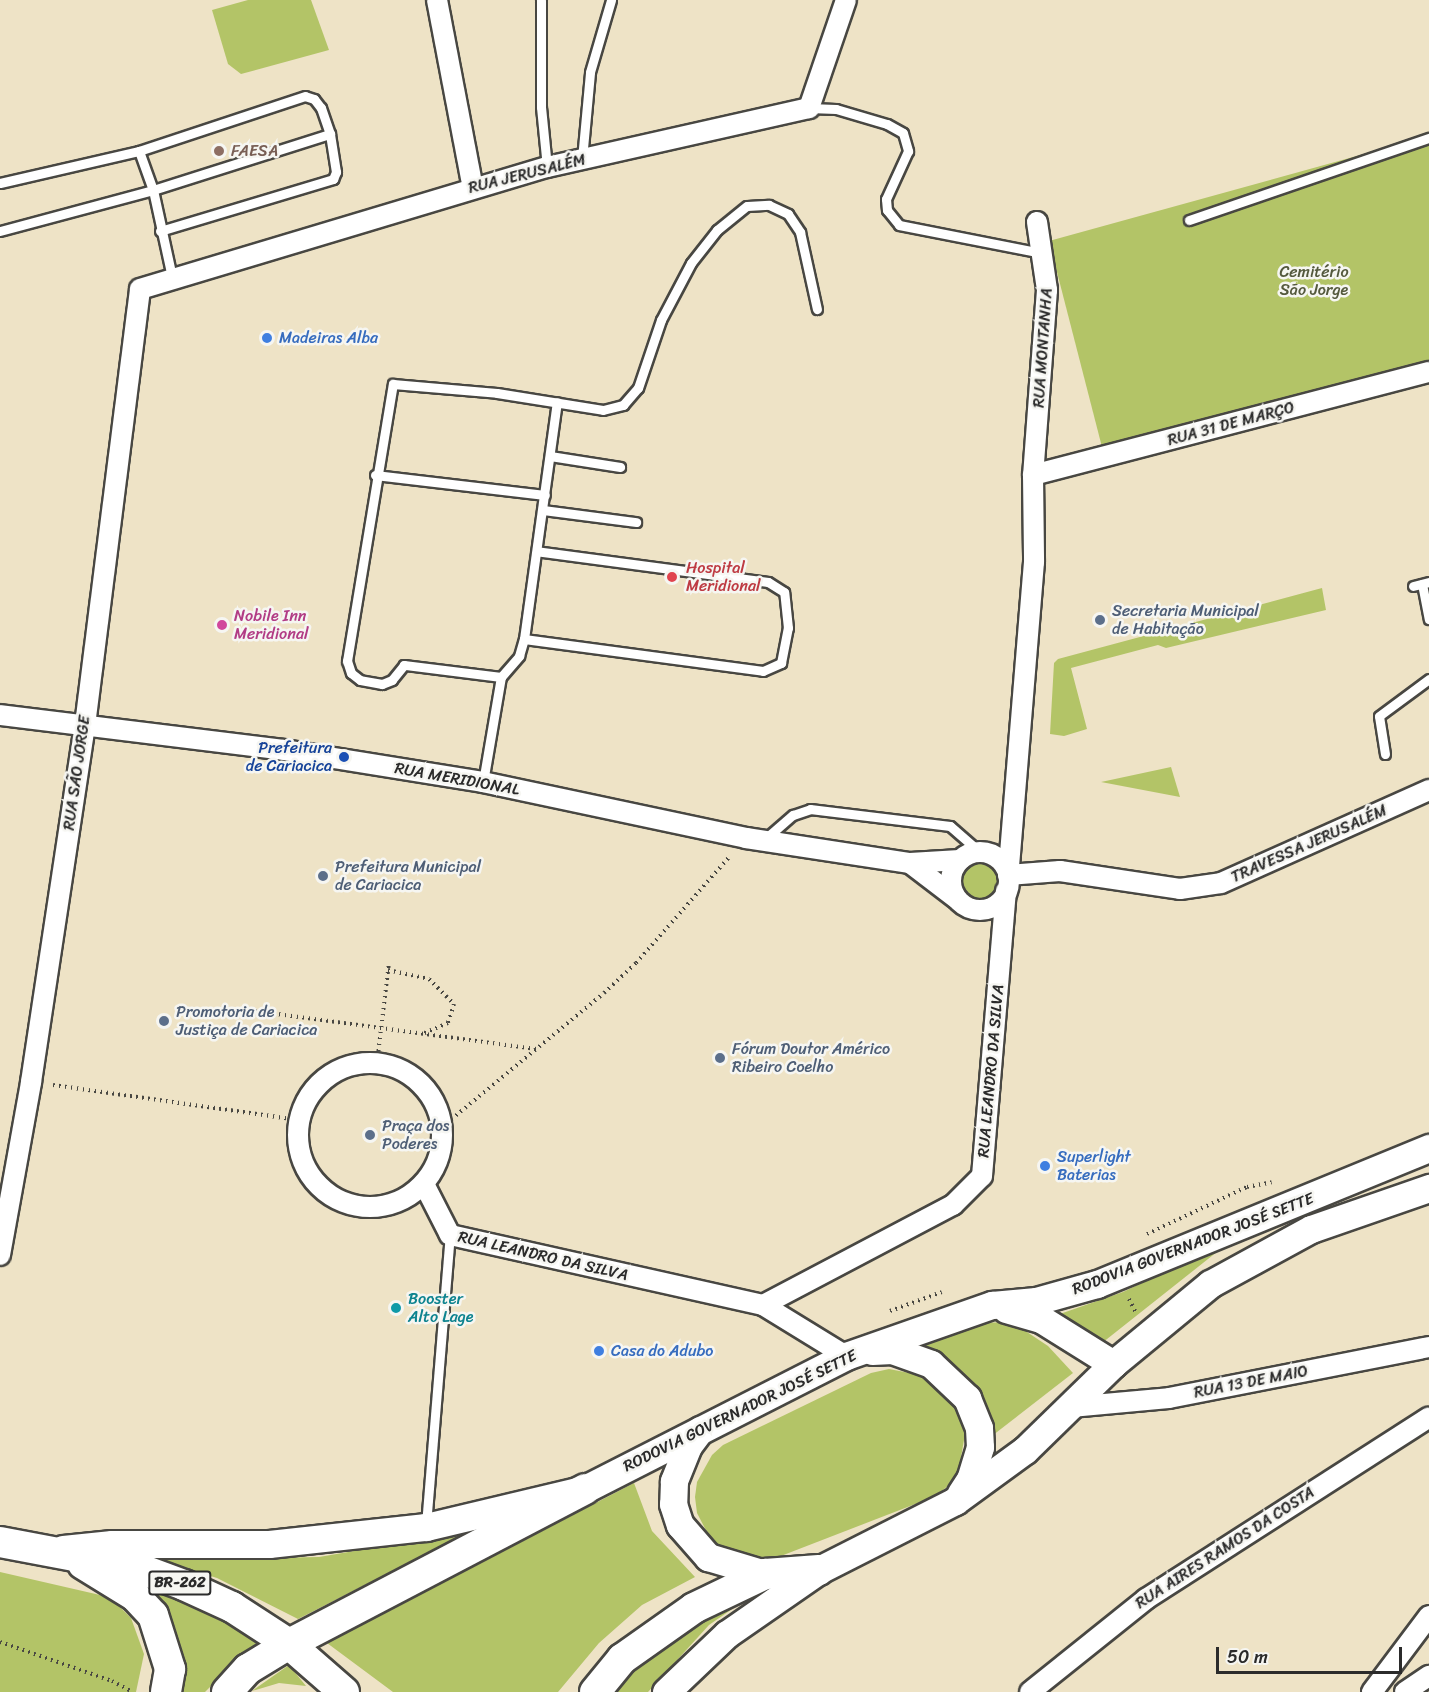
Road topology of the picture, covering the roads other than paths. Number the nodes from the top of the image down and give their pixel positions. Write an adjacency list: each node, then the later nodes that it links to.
1 (437, 0): 12 (street)
2 (541, 0): 10 (lane)
3 (611, 0): 9 (lane)
4 (846, 0): 5 (street)
5 (809, 108): 9 (street, RUA JERUSALÉM); 18 (lane)
6 (330, 134): 8 (lane); 13 (lane); 17 (lane)
7 (1429, 138): 14 (lane)
8 (139, 150): 11 (lane); 13 (lane)
9 (582, 160): 10 (street, RUA JERUSALÉM)
10 (547, 167): 12 (street, RUA JERUSALÉM)
11 (0, 183)
12 (473, 188): 19 (street, RUA JERUSALÉM)
13 (153, 190): 16 (lane); 17 (lane)
14 (1189, 220)
15 (1037, 222): 18 (street, RUA MONTANHA)
16 (0, 231)
17 (160, 231): 19 (lane)
18 (1042, 253): 27 (street, RUA MONTANHA)
19 (172, 277): 20 (street, RUA JERUSALÉM)
20 (140, 289): 38 (street, RUA SÃO JORGE)
21 (817, 309): 23 (lane)
22 (1428, 378): 27 (street, RUA 31 DE MARÇO)
23 (557, 402): 24 (lane); 26 (lane)
24 (550, 456): 25 (lane); 28 (lane)
25 (620, 467)
26 (375, 475): 28 (lane); 35 (lane)
27 (1033, 475): 46 (street, RUA LEANDRO DA SILVA)
28 (545, 495): 29 (lane)
29 (543, 510): 30 (lane); 31 (lane)
30 (636, 522)
31 (537, 551): 34 (lane); 34 (lane)
32 (1421, 584): 33 (lane)
33 (1429, 619)
34 (525, 639): 35 (lane)
35 (501, 677): 40 (lane)
36 (1429, 679): 39 (lane)
37 (0, 715): 38 (street, RUA MERIDIONAL)
38 (85, 725): 40 (street, RUA MERIDIONAL); 53 (street, RUA SÃO JORGE)
39 (1384, 754)
40 (483, 782): 42 (street, RUA MERIDIONAL)
41 (1429, 790): 46 (street, TRAVESSA JERUSALÉM)
42 (755, 839): 43 (lane); 45 (street, RUA MERIDIONAL)
43 (981, 853): 44 (street); 46 (street)
44 (960, 860): 45 (street); 47 (street)
45 (910, 863): 47 (street)
46 (1007, 883): 47 (street); 48 (street, RUA LEANDRO DA SILVA)
47 (962, 903): 48 (street)
48 (1003, 943): 54 (street, RUA LEANDRO DA SILVA)
49 (1429, 1148): 55 (main road, RODOVIA GOVERNADOR JOSÉ SETTE)
50 (424, 1184): 50 (street); 52 (street, RUA LEANDRO DA SILVA)
51 (1429, 1188): 58 (main road, RODOVIA GOVERNADOR JOSÉ SETTE)
52 (450, 1235): 54 (street, RUA LEANDRO DA SILVA); 64 (lane)
53 (0, 1255)
54 (763, 1305): 57 (street, RUA LEANDRO DA SILVA)
55 (992, 1305): 57 (main road, RODOVIA GOVERNADOR JOSÉ SETTE); 58 (main road)
56 (1429, 1347): 59 (street, RUA 13 DE MAIO)
57 (846, 1356): 61 (main road, RODOVIA GOVERNADOR JOSÉ SETTE); 63 (main road)
58 (1113, 1364): 59 (main road, RODOVIA GOVERNADOR JOSÉ SETTE)
59 (1071, 1407): 63 (main road, RODOVIA GOVERNADOR JOSÉ SETTE)
60 (1429, 1417): 77 (street, RUA AIRES RAMOS DA COSTA)
61 (702, 1427): 62 (main road, RODOVIA GOVERNADOR JOSÉ SETTE); 68 (main road)
62 (585, 1489): 64 (main road, RODOVIA GOVERNADOR JOSÉ SETTE); 70 (main road)
63 (955, 1501): 67 (main road, RODOVIA GOVERNADOR JOSÉ SETTE)
64 (426, 1527): 66 (main road, RODOVIA GOVERNADOR JOSÉ SETTE)
65 (0, 1542): 66 (main road, BR-262)
66 (59, 1550): 70 (main road, BR-262); 72 (main road)
67 (819, 1570): 68 (main road); 76 (main road, RODOVIA GOVERNADOR JOSÉ SETTE)
68 (765, 1574): 75 (main road)
69 (1429, 1616): 78 (street)
70 (289, 1644): 73 (main road); 74 (main road, BR-262)
71 (1429, 1676): 79 (street)
72 (165, 1692)
73 (228, 1692)
74 (344, 1692)
75 (595, 1692)
76 (666, 1692)
77 (1030, 1692)
78 (1372, 1692)
79 (1405, 1692)

